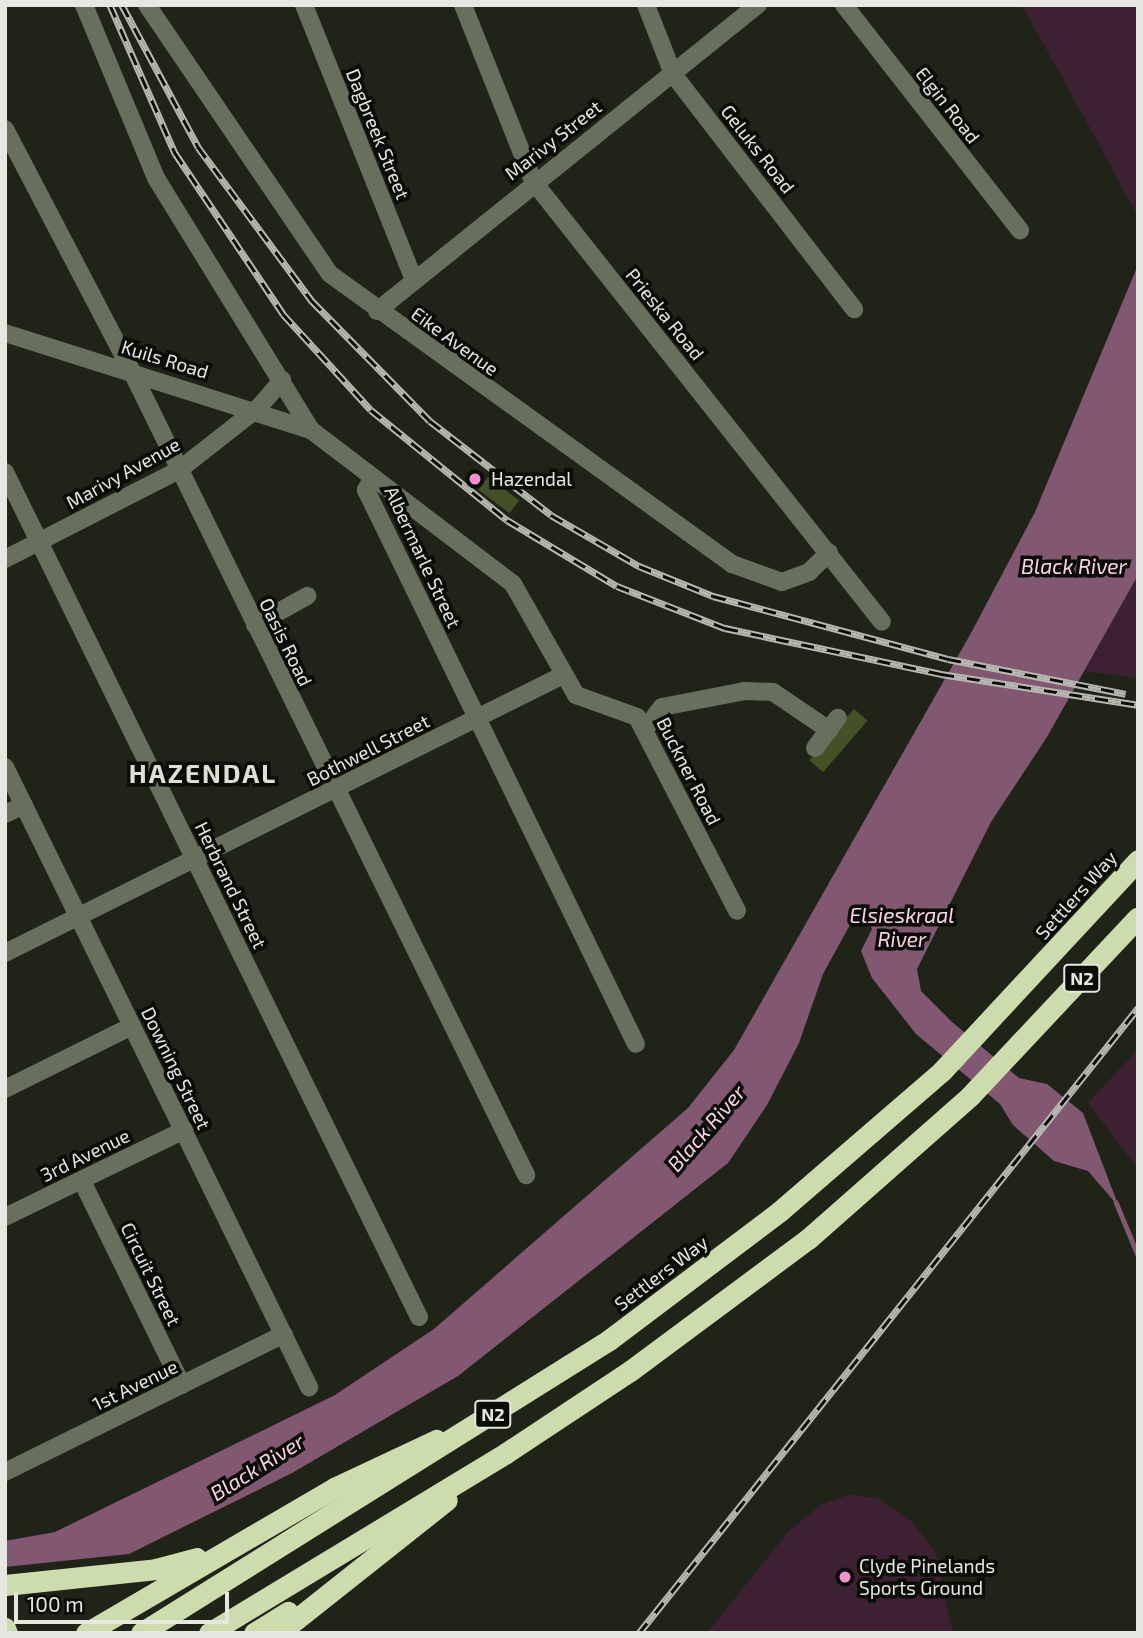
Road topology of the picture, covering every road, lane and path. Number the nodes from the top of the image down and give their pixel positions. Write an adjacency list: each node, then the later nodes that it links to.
1 (84, 5): 17 (street, Albermarle Street)
2 (146, 5): 14 (street, Eike Avenue)
3 (304, 5): 12 (street, Dagbreek Street)
4 (463, 5): 10 (street, Prieska Road)
5 (646, 5): 8 (street, Geluks Road)
6 (758, 5): 8 (street, Marivy Street)
7 (844, 5): 11 (street, Elgin Road)
8 (673, 74): 10 (street, Marivy Street); 13 (street, Geluks Road)
9 (5, 129): 16 (street, Oasis Road)
10 (533, 181): 12 (street, Marivy Street); 24 (street, Prieska Road)
11 (1020, 230)
12 (413, 278): 14 (street, Marivy Street)
13 (854, 309)
14 (377, 311): 24 (street, Eike Avenue)
15 (5, 333): 16 (street, Kuils Road)
16 (131, 370): 18 (street, Kuils Road); 20 (street, Oasis Road)
17 (282, 380): 18 (street, Marivy Avenue); 19 (street, Albermarle Street)
18 (258, 408): 19 (street, Kuils Road); 20 (street, Marivy Avenue)
19 (312, 430): 22 (street, Albermarle Street)
20 (179, 470): 23 (street, Marivy Avenue); 28 (street, Oasis Road)
21 (5, 472): 23 (street, Herbrand Street)
22 (372, 479): 29 (street, Buckner Road); 30 (street, Albermarle Street)
23 (39, 543): 25 (street, Marivy Avenue); 37 (street, Herbrand Street)
24 (830, 553): 27 (street, Prieska Road)
25 (5, 559)
26 (307, 596): 28 (street)
27 (882, 622)
28 (255, 625): 34 (street, Oasis Road)
29 (563, 676): 30 (street, Bothwell Street); 31 (street, Buckner Road)
30 (477, 719): 34 (street, Bothwell Street); 44 (street, Albermarle Street)
31 (646, 728): 32 (street); 39 (street, Buckner Road)
32 (816, 748)
33 (5, 767): 35 (street, Downing Street)
34 (335, 790): 37 (street, Bothwell Street); 47 (street, Oasis Road)
35 (24, 805): 36 (street); 40 (street, Downing Street)
36 (5, 814)
37 (195, 859): 40 (street, Bothwell Street); 50 (street, Herbrand Street)
38 (1138, 860): 54 (highway, Settlers Way / N2)
39 (737, 911)
40 (78, 917): 42 (street, Bothwell Street); 43 (street, Downing Street)
41 (1138, 917): 55 (highway, N2)
42 (5, 953)
43 (132, 1026): 45 (street); 46 (street, Downing Street)
44 (636, 1044)
45 (5, 1089)
46 (184, 1130): 48 (street, 3rd Avenue); 51 (street, Downing Street)
47 (526, 1175)
48 (82, 1181): 49 (street, 3rd Avenue); 52 (street, Circuit Street)
49 (5, 1217)
50 (419, 1317)
51 (284, 1334): 52 (street, 1st Avenue); 53 (street, Downing Street)
52 (182, 1385): 56 (street, 1st Avenue)
53 (309, 1387)
54 (478, 1423): 57 (highway); 63 (highway, Settlers Way / N2)
55 (506, 1453): 58 (highway); 64 (highway, N2)
56 (5, 1472)
57 (243, 1541): 59 (highway); 62 (highway)
58 (344, 1578): 65 (highway); 66 (highway)
59 (5, 1585)
60 (5, 1628): 61 (highway)
61 (8, 1633)
62 (86, 1633)
63 (141, 1633)
64 (209, 1633)
65 (254, 1633)
66 (279, 1633)

